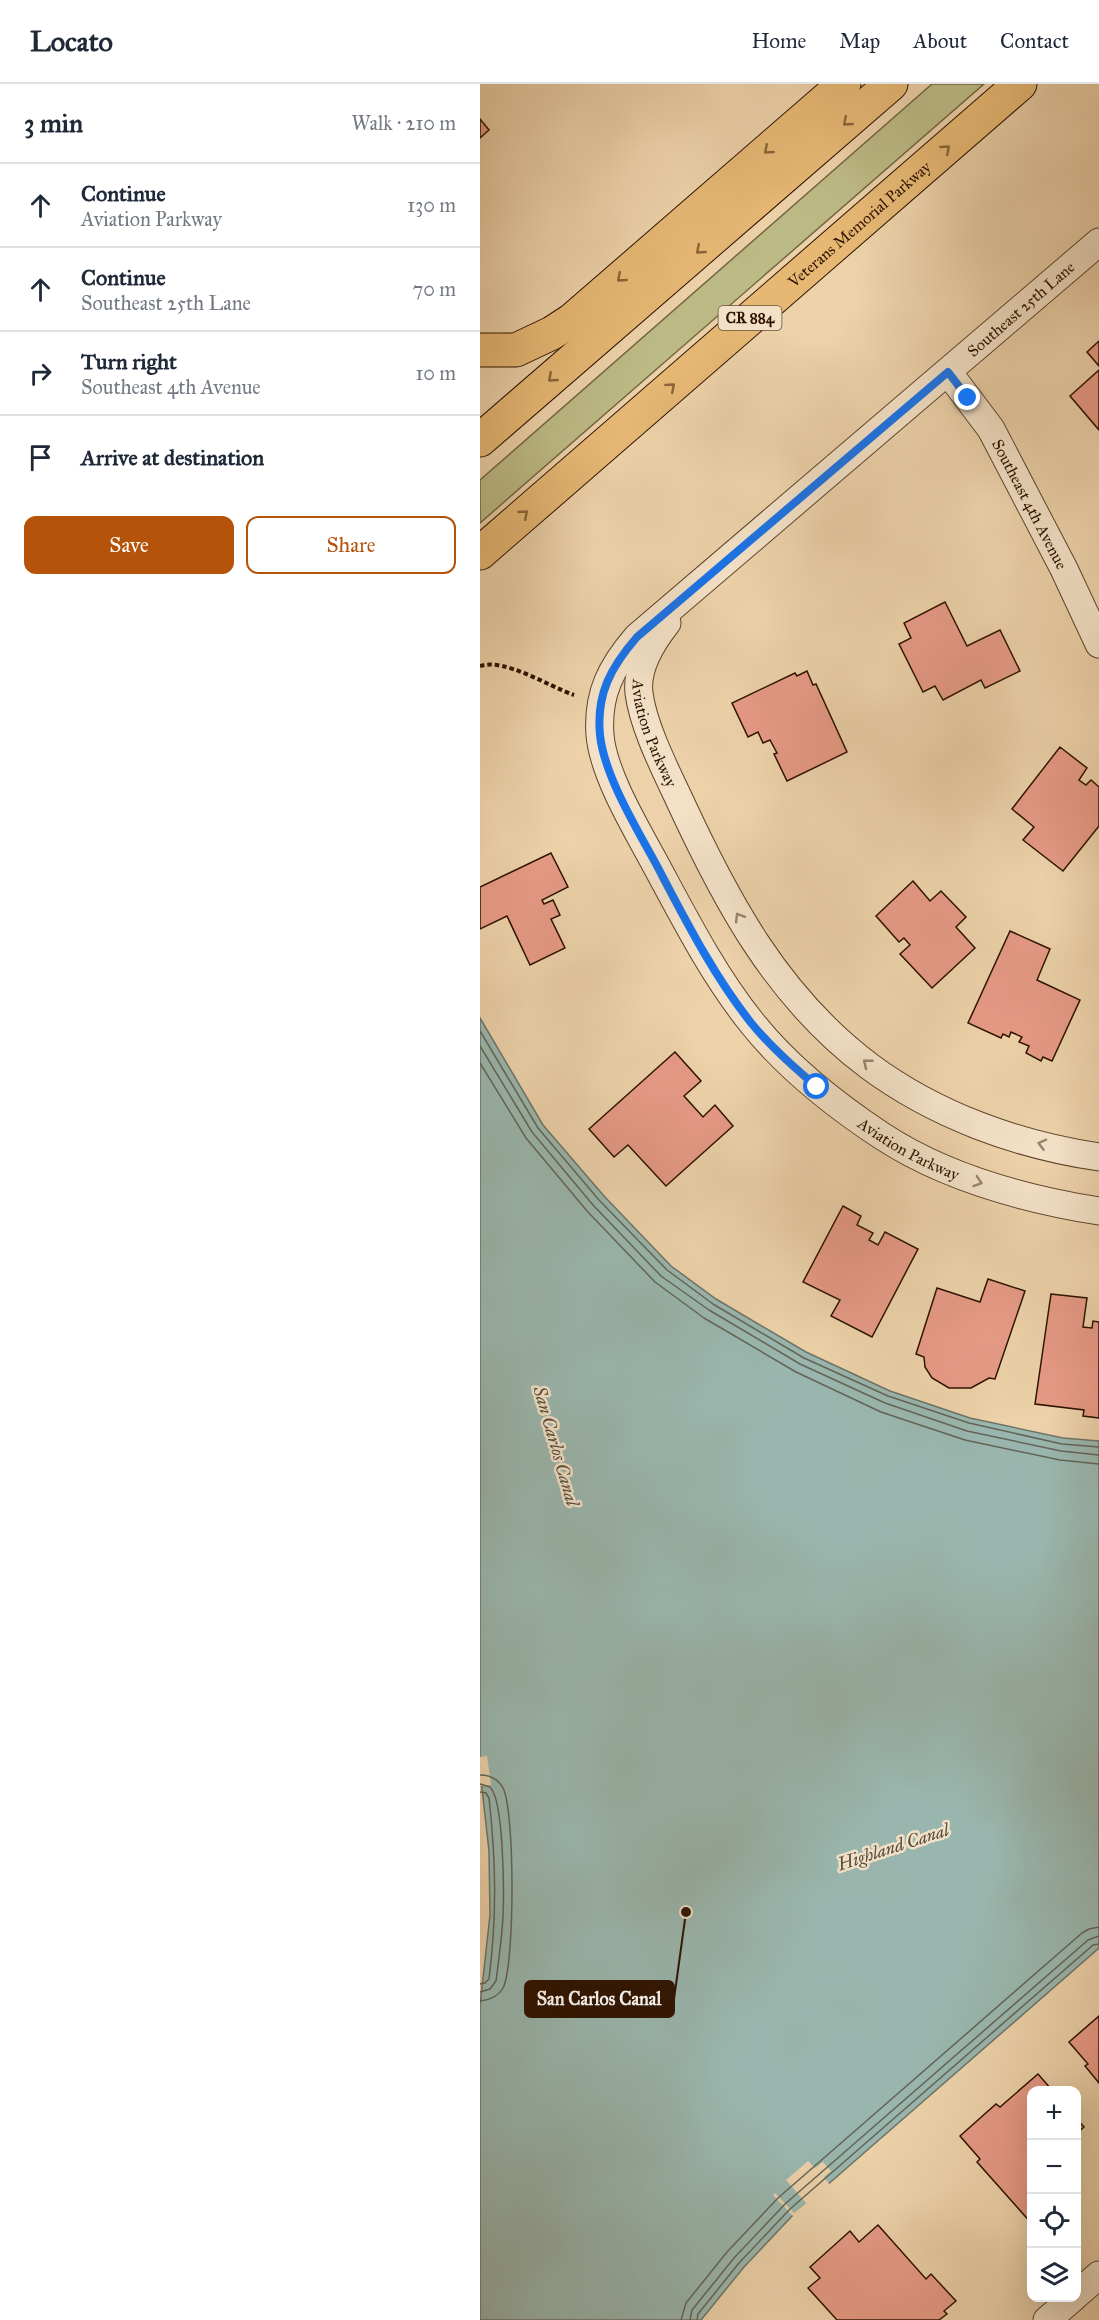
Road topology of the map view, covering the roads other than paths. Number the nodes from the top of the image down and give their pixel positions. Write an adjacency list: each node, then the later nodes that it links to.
1 (844, 84): 5 (highway, one-way to 5)
2 (891, 84): 7 (highway, one-way to 7)
3 (1020, 84): 8 (highway, Veterans Memorial Parkway / CR 884, one-way to 3)
4 (1099, 242): 6 (street, Southeast 25th Lane)
5 (480, 350)
6 (948, 372): 9 (street, Southeast 25th Lane); 10 (street, Southeast 4th Avenue)
7 (480, 440)
8 (480, 553)
9 (696, 588): 11 (street, Aviation Parkway, one-way to 9); 12 (street, Aviation Parkway, one-way to 12)
10 (1099, 644)
11 (1099, 1157)
12 (1099, 1212)
13 (1099, 2275): 14 (street)
14 (1081, 2291)
15 (1068, 2302): 16 (street)
16 (1047, 2320)

